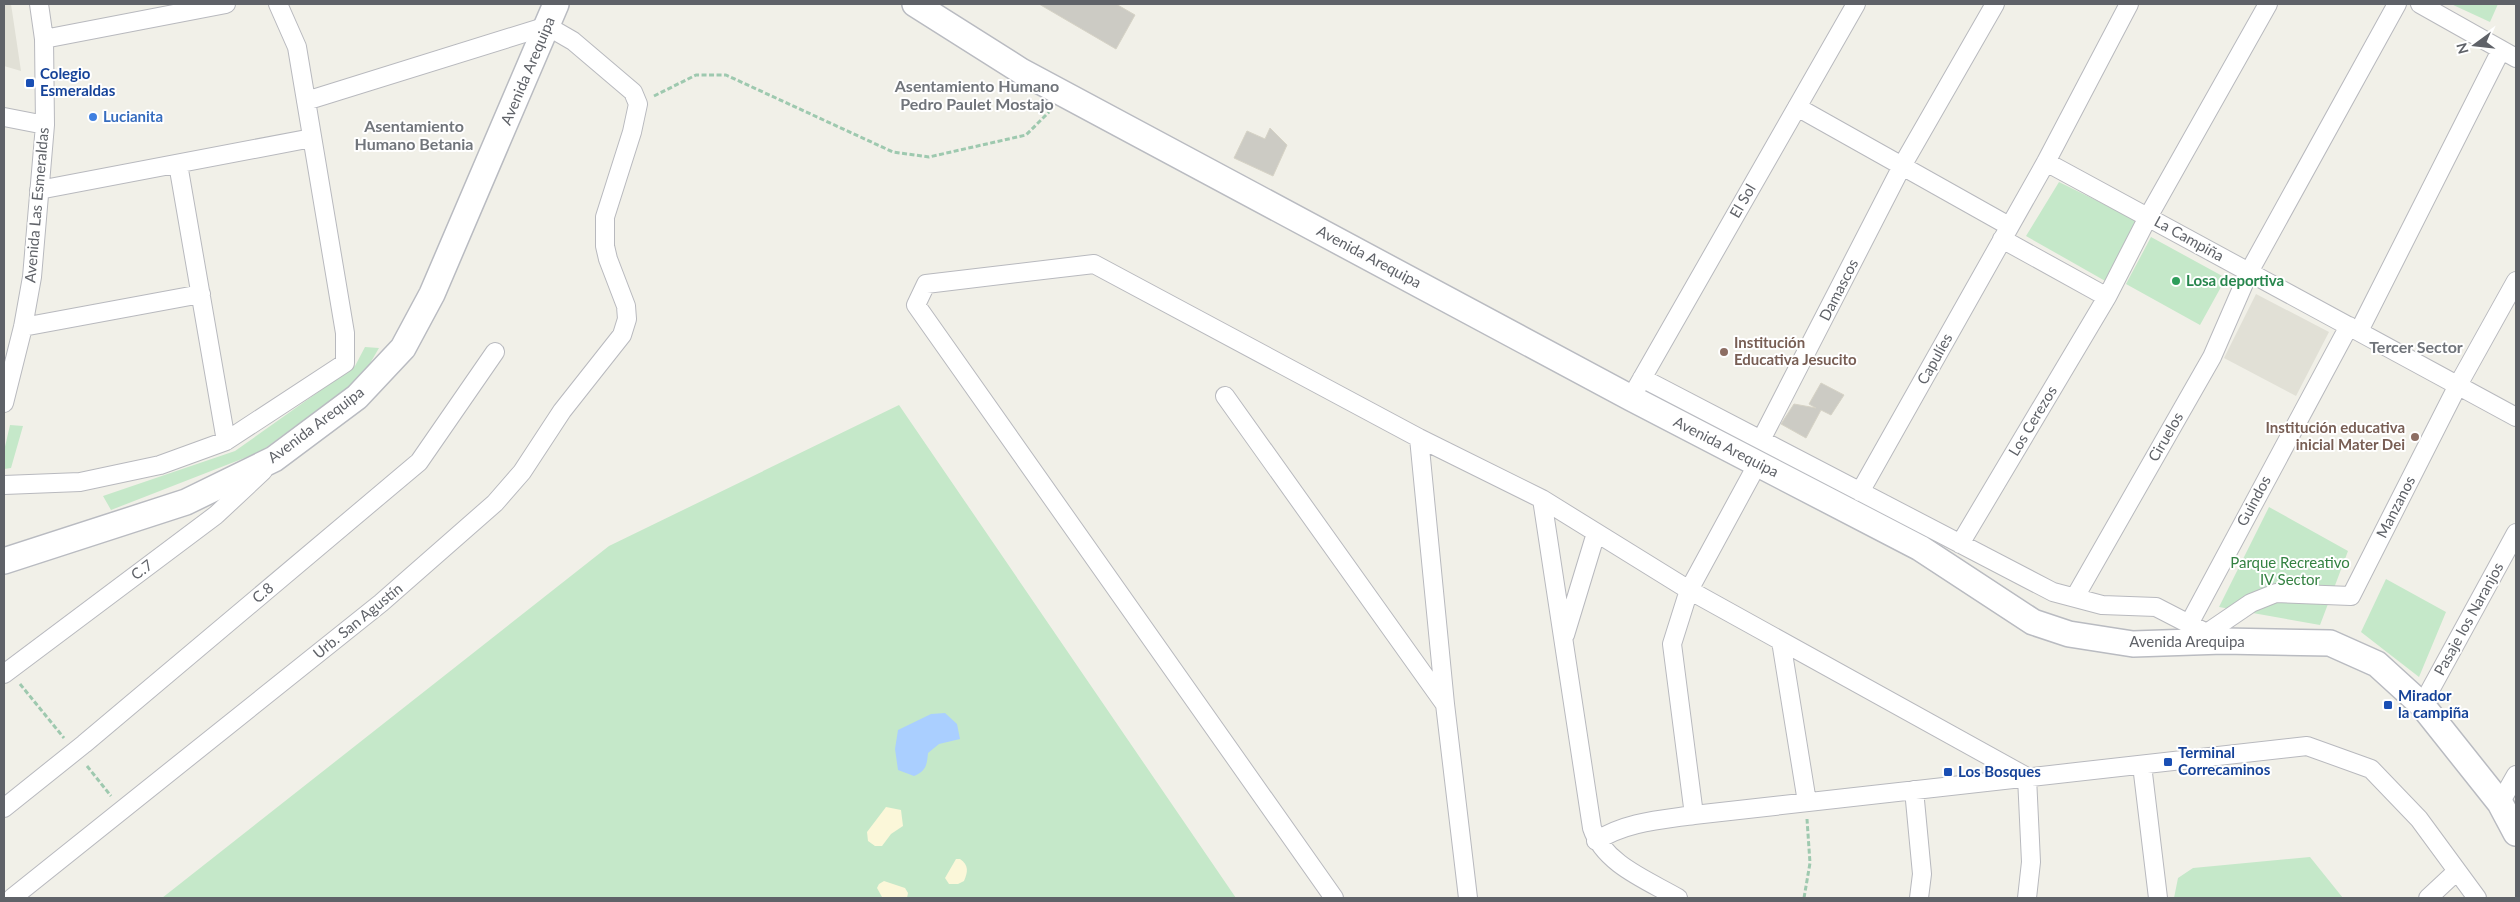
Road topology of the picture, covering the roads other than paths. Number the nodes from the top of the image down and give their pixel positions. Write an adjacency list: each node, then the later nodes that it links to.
1 (39, 4): 12 (street, Avenida Las Esmeraldas)
2 (226, 4): 12 (street)
3 (278, 4): 14 (street)
4 (915, 4): 34 (street, Avenida Arequipa)
5 (1856, 4): 15 (street, El Sol)
6 (1995, 4): 21 (street, Damascos)
7 (2129, 4): 19 (street, Capulíes)
8 (2268, 4): 23 (street, Los Cerezos)
9 (2397, 4): 25 (street, Ciruelos)
10 (2420, 4): 13 (street)
11 (552, 15): 14 (street); 41 (street, Avenida Arequipa); 69 (street, Urb. San Agustín)
12 (44, 38): 17 (street, Avenida Las Esmeraldas)
13 (2509, 54): 30 (street, Guindos)
14 (306, 101): 18 (street)
15 (1797, 106): 21 (street); 34 (street, El Sol)
16 (4, 117): 17 (street)
17 (45, 125): 22 (street, Avenida Las Esmeraldas)
18 (312, 138): 20 (street); 39 (street)
19 (2046, 162): 23 (street, La Campiña); 24 (street, Capulíes)
20 (178, 164): 22 (street); 27 (street)
21 (1902, 166): 24 (street); 40 (street, Damascos)
22 (39, 190): 29 (street, Avenida Las Esmeraldas)
23 (2148, 217): 25 (street, La Campiña); 28 (street, Los Cerezos)
24 (2006, 232): 28 (street); 43 (street, Capulíes)
25 (2249, 272): 30 (street, La Campiña); 50 (street, Ciruelos)
26 (2516, 281): 33 (street, Manzanos)
27 (201, 294): 29 (street); 39 (street)
28 (2107, 297): 47 (street, Los Cerezos)
29 (23, 327): 32 (street, Avenida Las Esmeraldas)
30 (2354, 328): 33 (street, La Campiña); 51 (street, Guindos)
31 (495, 352): 64 (street, C.8)
32 (10, 357): 36 (street, Avenida Las Esmeraldas)
33 (2458, 385): 37 (street, La Campiña); 52 (street, Manzanos)
34 (1636, 388): 40 (street, Avenida Arequipa)
35 (1225, 396): 56 (street)
36 (4, 403)
37 (2516, 416)
38 (1420, 438): 44 (street); 56 (street); 70 (street)
39 (226, 441): 42 (street)
40 (1760, 452): 43 (street); 49 (street, Damascos); 52 (street, Avenida Arequipa)
41 (274, 459): 48 (street, Avenida Arequipa); 55 (street, C.7)
42 (4, 485)
43 (1860, 492): 47 (street)
44 (1542, 499): 45 (street); 53 (street)
45 (1596, 533): 49 (street); 53 (street)
46 (2516, 533): 57 (street, Pasaje los Naranjos)
47 (1960, 544): 50 (street)
48 (4, 561)
49 (1689, 590): 54 (street); 65 (street, Damascos)
50 (2074, 598): 51 (street)
51 (2188, 624): 52 (street)
52 (2215, 637): 57 (street, Avenida Arequipa)
53 (1563, 640): 67 (street)
54 (1781, 641): 60 (street); 63 (street)
55 (4, 674)
56 (1445, 704): 71 (street)
57 (2422, 705): 62 (street, Avenida Arequipa)
58 (2142, 765): 60 (street); 68 (street); 75 (street)
59 (2516, 775): 62 (street)
60 (2027, 778): 61 (street); 74 (street)
61 (1914, 790): 63 (street); 73 (street)
62 (2508, 800): 66 (street, Avenida Arequipa)
63 (1806, 802): 65 (street)
64 (4, 808)
65 (1694, 815): 67 (street)
66 (2516, 833)
67 (1596, 841): 72 (street)
68 (2457, 871): 76 (street); 77 (street)
69 (12, 898)
70 (1334, 898)
71 (1468, 898)
72 (1678, 898)
73 (1918, 898)
74 (2027, 898)
75 (2158, 898)
76 (2428, 898)
77 (2477, 898)

